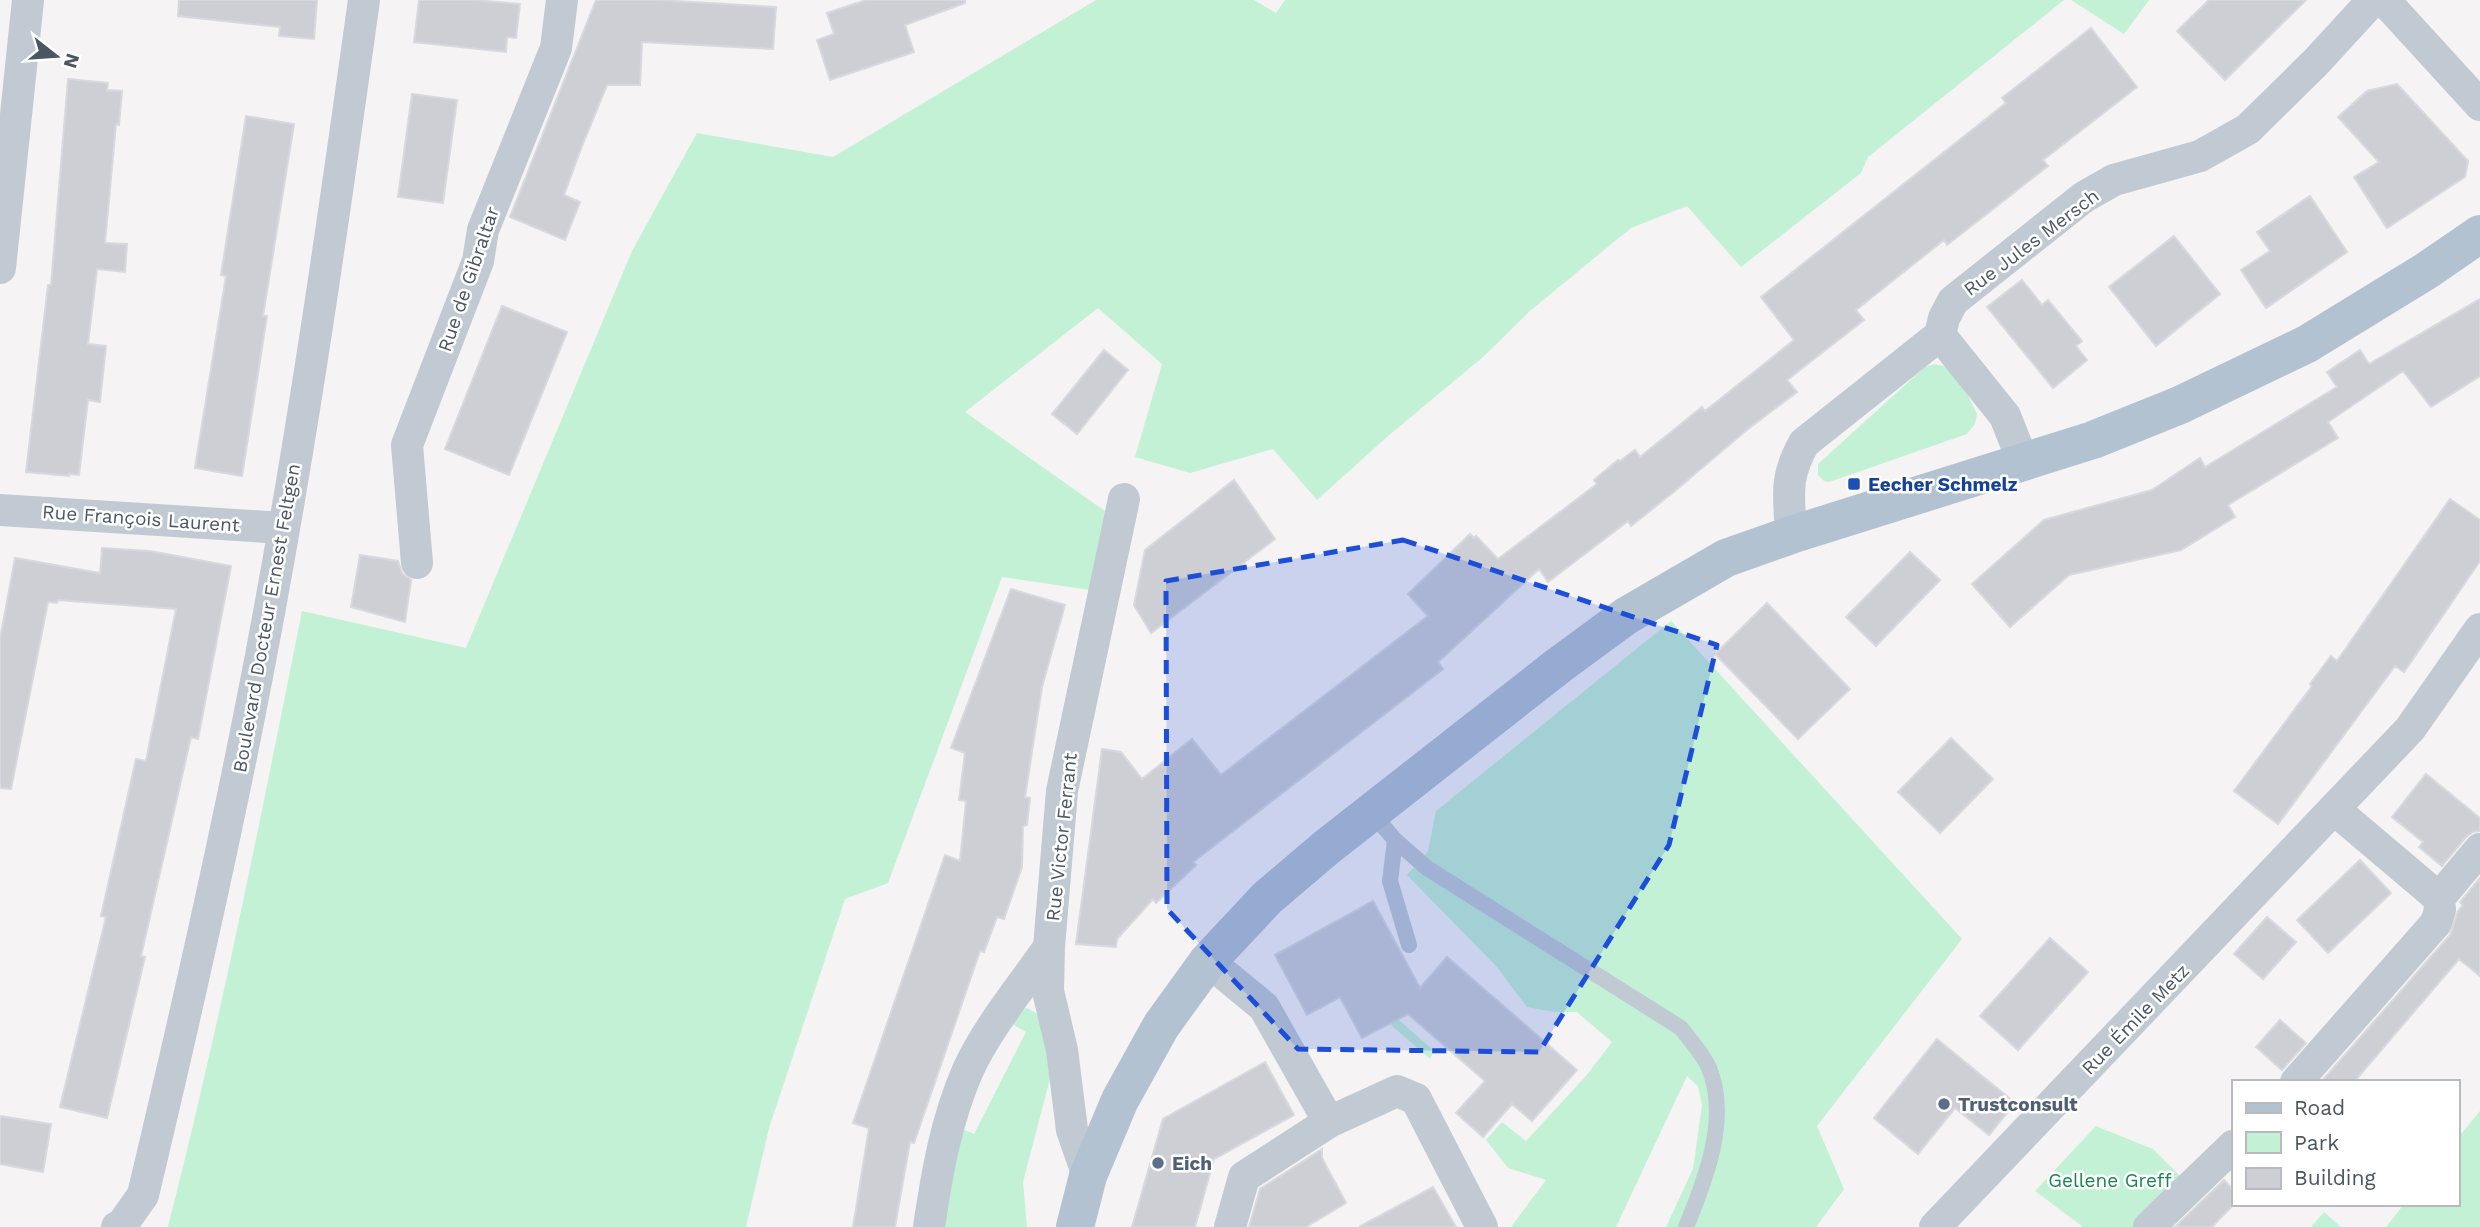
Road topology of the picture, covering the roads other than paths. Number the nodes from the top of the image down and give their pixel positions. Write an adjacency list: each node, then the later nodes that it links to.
1 (28, 0): 8 (street)
2 (364, 0): 13 (street, Boulevard Docteur Ernest Feltgen)
3 (562, 0): 15 (street, Rue de Gibraltar)
4 (2373, 0): 9 (street, Rue Jules Mersch)
5 (2384, 0): 6 (street)
6 (2480, 105)
7 (2480, 234): 10 (main road)
8 (0, 268)
9 (1940, 335): 10 (street); 14 (street)
10 (2024, 464): 14 (main road)
11 (1124, 499): 22 (street, Rue Victor Ferrant)
12 (0, 510): 13 (street, Rue François Laurent)
13 (283, 528): 28 (street, Boulevard Docteur Ernest Feltgen)
14 (1791, 535): 18 (main road)
15 (416, 563)
16 (2480, 629): 17 (street, Rue Émile Metz)
17 (2335, 810): 20 (street); 34 (street, Rue Émile Metz)
18 (1383, 826): 21 (lane); 23 (main road); 33 (lane)
19 (2480, 849): 20 (street)
20 (2439, 898): 24 (street)
21 (1409, 945)
22 (1049, 947): 27 (street, Rue Victor Ferrant); 29 (street)
23 (1209, 961): 25 (street); 27 (main road)
24 (2298, 1080)
25 (1329, 1122): 31 (street); 32 (street)
26 (2232, 1147): 35 (street)
27 (1088, 1176): 30 (main road)
28 (120, 1226)
29 (929, 1227)
30 (1075, 1227)
31 (1230, 1227)
32 (1482, 1227)
33 (1686, 1227)
34 (1935, 1227)
35 (2149, 1227)

